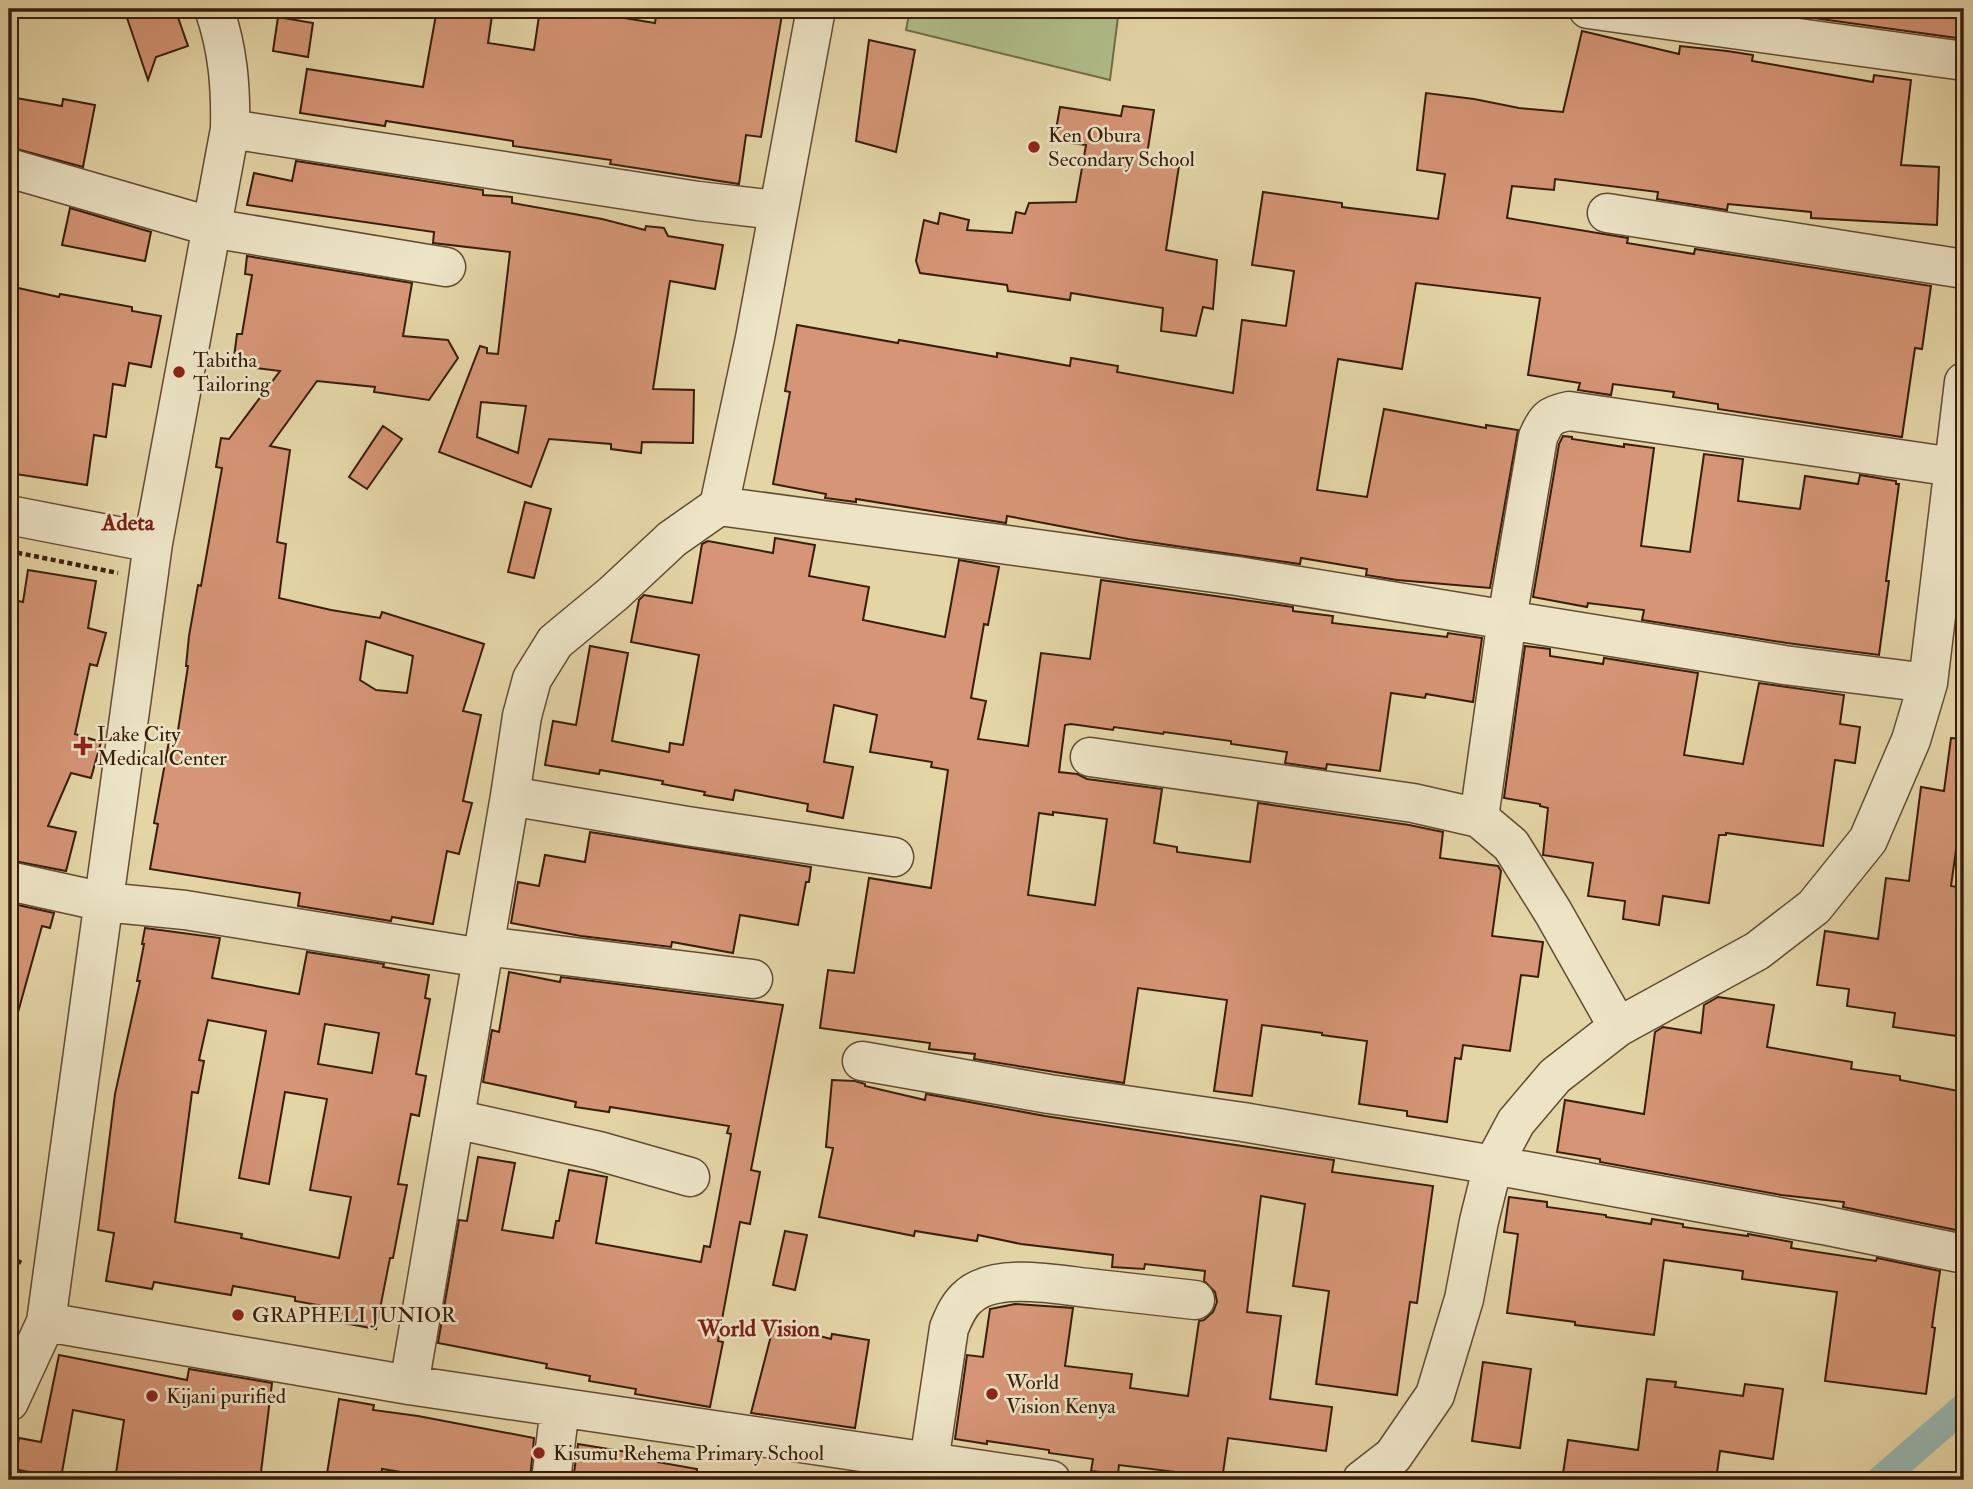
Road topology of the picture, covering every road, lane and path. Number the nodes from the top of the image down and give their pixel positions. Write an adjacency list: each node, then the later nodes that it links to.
1 (214, 9): 5 (street)
2 (816, 9): 7 (street)
3 (1588, 9): 4 (street)
4 (1964, 61)
5 (230, 129): 7 (street); 9 (street)
6 (9, 168): 9 (street)
7 (777, 210): 14 (street)
8 (1607, 213): 11 (street)
9 (213, 225): 10 (street); 16 (street)
10 (446, 267)
11 (1964, 269)
12 (1964, 382): 13 (street)
13 (1954, 467): 19 (street); 20 (street)
14 (719, 506): 19 (street); 22 (street)
15 (9, 515): 16 (street)
16 (153, 543): 26 (street)
17 (9, 551): 18 (path)
18 (121, 573)
19 (1507, 620): 20 (street); 23 (street)
20 (1928, 683): 29 (street)
21 (1090, 757): 23 (street)
22 (511, 790): 24 (street); 27 (street)
23 (1479, 818): 29 (street)
24 (894, 857)
25 (9, 881): 26 (street)
26 (104, 902): 27 (street); 36 (street)
27 (483, 952): 28 (street); 31 (street)
28 (753, 979)
29 (1618, 1027): 32 (street)
30 (862, 1061): 32 (street)
31 (455, 1119): 33 (street); 37 (street)
32 (1493, 1165): 34 (street); 43 (street)
33 (690, 1177)
34 (1964, 1254)
35 (1195, 1300): 40 (street)
36 (46, 1322): 37 (street); 38 (street)
37 (409, 1385): 39 (street)
38 (9, 1402)
39 (560, 1408): 40 (street); 41 (street)
40 (929, 1462): 42 (street)
41 (551, 1480)
42 (1051, 1480)
43 (1362, 1480)

